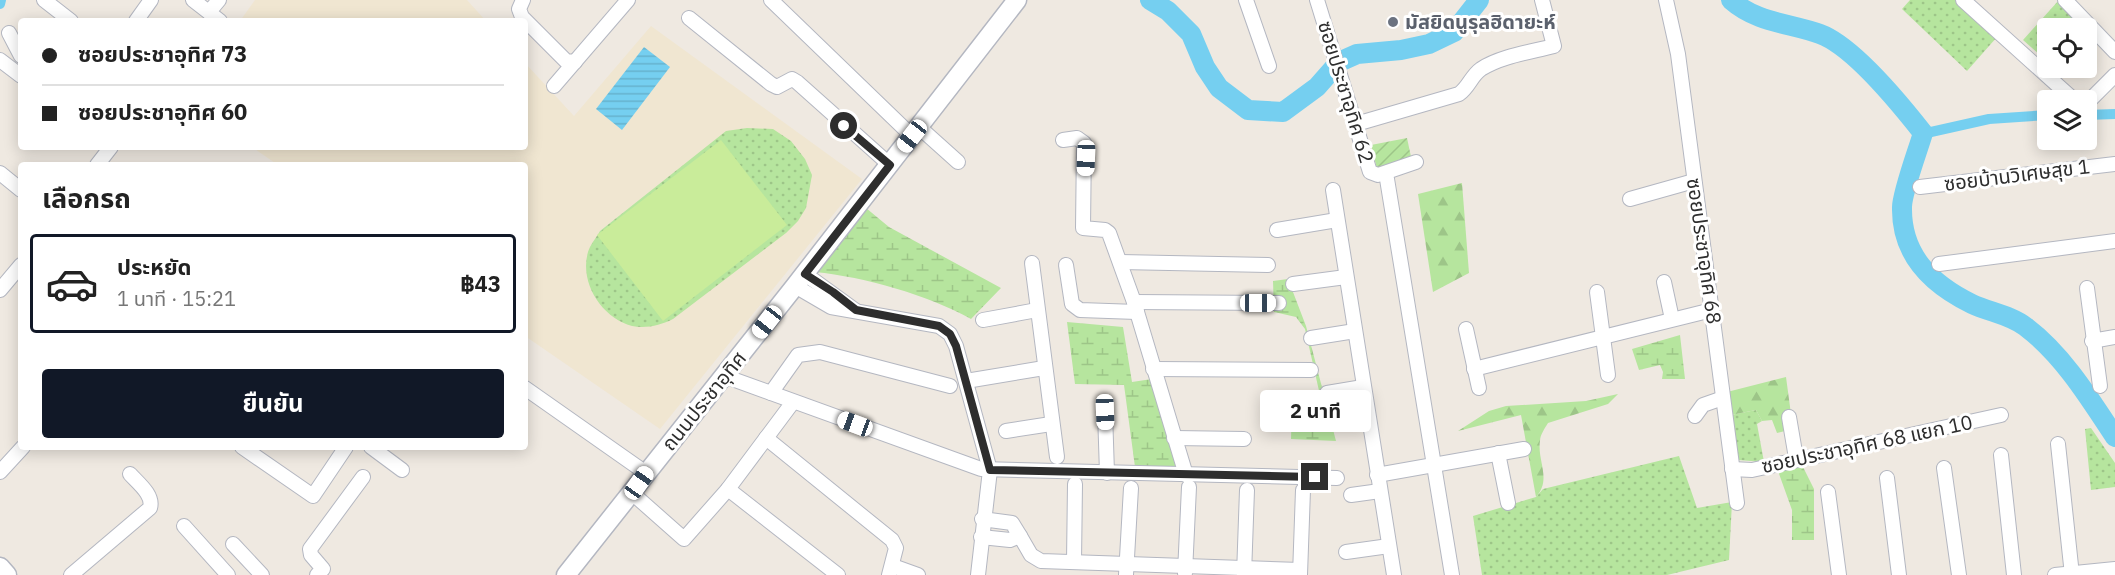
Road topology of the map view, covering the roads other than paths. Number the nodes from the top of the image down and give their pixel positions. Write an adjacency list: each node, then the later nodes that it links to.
1 (44, 0): 16 (street)
2 (193, 0): 15 (street)
3 (219, 0): 15 (street)
4 (523, 0): 19 (street)
5 (628, 0): 26 (street)
6 (771, 0): 34 (street)
7 (1246, 0): 27 (street)
8 (1317, 0): 33 (street, ซอยประชาอุทิศ 62)
9 (1542, 0): 33 (street)
10 (1666, 0): 44 (street, ซอยประชาอุทิศ 68)
11 (1964, 0): 31 (street)
12 (2065, 0): 24 (street)
13 (1011, 2): 34 (main road, ถนนประชาอุทิศ)
14 (144, 3): 17 (street)
15 (208, 12): 18 (street)
16 (67, 18)
17 (137, 18)
18 (216, 18)
19 (523, 18)
20 (689, 18): 41 (street)
21 (528, 23): 26 (street)
22 (9, 33): 23 (street)
23 (18, 50)
24 (2115, 52)
25 (0, 60): 28 (street)
26 (575, 62): 30 (street)
27 (1269, 66)
28 (18, 74)
29 (2115, 75): 32 (street)
30 (554, 86)
31 (2063, 90)
32 (2097, 93)
33 (1356, 124): 39 (street, ซอยประชาอุทิศ 62)
34 (915, 132): 38 (street); 41 (main road, ถนนประชาอุทิศ)
35 (1063, 140): 52 (street)
36 (109, 150): 37 (street)
37 (99, 162)
38 (958, 162)
39 (1416, 162)
40 (2115, 164): 45 (street, ซอยบ้านวิเศษสุข 1)
41 (890, 165): 59 (main road, ถนนประชาอุทิศ)
42 (0, 173): 46 (street)
43 (1386, 179): 112 (street)
44 (1694, 181): 48 (street); 68 (street, ซอยประชาอุทิศ 68)
45 (1920, 187)
46 (18, 188)
47 (1333, 190): 49 (street)
48 (1630, 199)
49 (1337, 220): 50 (street); 58 (street)
50 (1277, 230)
51 (2115, 241): 54 (street)
52 (1120, 262): 56 (street); 66 (street)
53 (1032, 263): 67 (street)
54 (1940, 264)
55 (1066, 265): 66 (street)
56 (1268, 265)
57 (18, 271): 63 (street)
58 (1346, 276): 61 (street); 72 (street)
59 (800, 280): 82 (main road, ถนนประชาอุทิศ); 83 (street)
60 (1664, 282): 69 (street)
61 (1293, 284)
62 (2087, 288): 76 (street)
63 (0, 290)
64 (1598, 292): 73 (street)
65 (1279, 303): 66 (street)
66 (1136, 307): 78 (street)
67 (1037, 310): 70 (street); 77 (street)
68 (1712, 310): 69 (street); 91 (street, ซอยประชาอุทิศ 68)
69 (1672, 319): 73 (street)
70 (983, 320)
71 (1466, 329): 79 (street)
72 (1355, 332): 75 (street); 86 (street)
73 (1604, 335): 79 (street); 81 (street)
74 (2115, 337): 76 (street)
75 (1311, 338)
76 (2092, 341): 85 (street)
77 (1044, 368): 83 (street); 97 (street)
78 (1153, 369): 80 (street); 100 (street)
79 (1474, 369): 87 (street)
80 (1311, 370)
81 (1608, 375)
82 (724, 376): 89 (street); 118 (main road, ถนนประชาอุทิศ)
83 (966, 381): 116 (street)
84 (950, 386): 89 (street)
85 (2100, 386)
86 (1363, 387): 90 (street); 121 (street)
87 (1479, 388)
88 (528, 390): 118 (street)
89 (771, 393): 92 (street)
90 (1327, 393)
91 (1723, 398): 95 (street); 113 (street, ซอยประชาอุทิศ 68)
92 (793, 402): 99 (street); 116 (street)
93 (1105, 412): 119 (street)
94 (2001, 415): 111 (street, ซอยประชาอุทิศ 68 แยก 10)
95 (1695, 416)
96 (1789, 417): 111 (street)
97 (1051, 424): 98 (street); 110 (street)
98 (1005, 431)
99 (766, 438): 128 (street); 148 (street)
100 (1174, 438): 101 (street); 125 (street)
101 (1244, 440)
102 (2058, 444): 152 (street)
103 (1524, 449): 108 (street)
104 (20, 450): 117 (street)
105 (246, 450): 106 (street)
106 (344, 450)
107 (374, 450): 115 (street)
108 (1498, 453): 112 (street); 135 (street)
109 (2001, 455): 167 (street)
110 (1057, 457)
111 (1796, 458): 113 (street, ซอยประชาอุทิศ 68 แยก 10)
112 (1435, 464): 121 (street); 163 (street)
113 (1732, 468): 136 (street, ซอยประชาอุทิศ 68)
114 (1944, 468): 166 (street)
115 (402, 470)
116 (990, 470): 119 (street); 137 (street)
117 (0, 472)
118 (646, 473): 133 (main road, ถนนประชาอุทิศ)
119 (1107, 473): 125 (street)
120 (130, 474): 154 (street)
121 (1377, 475): 131 (street)
122 (363, 477): 157 (street)
123 (1337, 478): 125 (street)
124 (1887, 478): 165 (street)
125 (1188, 481): 149 (street)
126 (1075, 484): 144 (street)
127 (1131, 488): 146 (street)
128 (728, 489): 133 (street); 159 (street)
129 (1247, 490): 150 (street)
130 (1303, 490): 151 (street)
131 (1380, 491): 134 (street); 142 (street)
132 (1828, 492): 164 (street)
133 (632, 493): 158 (main road, ถนนประชาอุทิศ)
134 (1352, 495)
135 (1508, 502)
136 (1737, 503)
137 (982, 519): 139 (street); 140 (street)
138 (184, 526): 155 (street)
139 (1020, 536): 140 (street); 144 (street)
140 (981, 537): 161 (street)
141 (233, 544): 156 (street)
142 (1389, 546): 143 (street); 162 (street)
143 (1346, 552)
144 (1067, 566): 146 (street)
145 (0, 567): 153 (main road)
146 (1126, 569): 149 (street)
147 (2115, 569): 152 (street)
148 (891, 570): 160 (street)
149 (1185, 571): 150 (street)
150 (1244, 571): 151 (street)
151 (1300, 573)
152 (2072, 574): 168 (street)
153 (7, 575)
154 (71, 575)
155 (228, 575)
156 (262, 575)
157 (317, 575)
158 (566, 575)
159 (838, 575)
160 (918, 575)
161 (978, 575)
162 (1394, 575)
163 (1452, 575)
164 (1839, 575)
165 (1899, 575)
166 (1959, 575)
167 (2014, 575)
168 (2055, 575)

